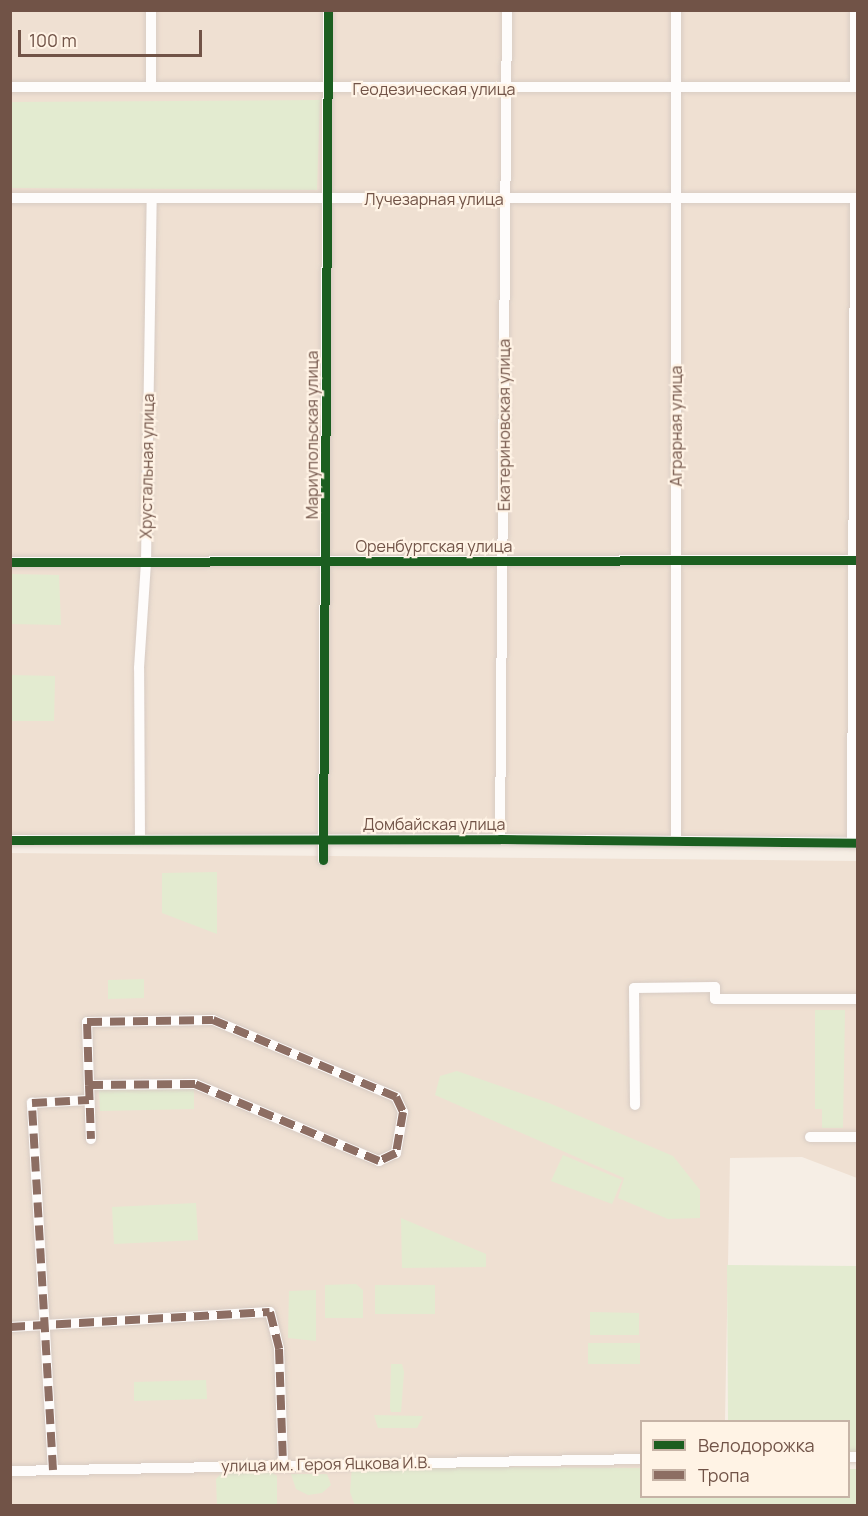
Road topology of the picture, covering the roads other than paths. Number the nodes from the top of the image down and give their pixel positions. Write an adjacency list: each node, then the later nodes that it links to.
1 (151, 10): 7 (street)
2 (328, 10): 10 (street, Мариупольская улица)
3 (507, 10): 11 (street, Екатериновская улица)
4 (676, 10): 9 (street, Аграрная улица)
5 (855, 10): 8 (street)
6 (10, 87): 7 (street, Геодезическая улица)
7 (151, 87): 10 (street, Геодезическая улица)
8 (856, 87): 9 (street, Геодезическая улица)
9 (676, 88): 11 (street, Геодезическая улица); 16 (street, Аграрная улица)
10 (329, 89): 11 (street, Геодезическая улица); 13 (street, Мариупольская улица)
11 (507, 89): 17 (street, Екатериновская улица)
12 (10, 198): 15 (street, Лучезарная улица)
13 (328, 198): 15 (street, Лучезарная улица); 17 (street, Лучезарная улица); 19 (street, Мариупольская улица)
14 (856, 198): 16 (street, Лучезарная улица); 18 (street)
15 (152, 199): 23 (street, Хрустальная улица)
16 (676, 199): 17 (street, Лучезарная улица); 21 (street, Аграрная улица)
17 (505, 200): 20 (street, Екатериновская улица)
18 (855, 560): 21 (street, Оренбургская улица); 29 (street)
19 (326, 561): 20 (street, Оренбургская улица); 23 (street, Оренбургская улица); 27 (street, Мариупольская улица)
20 (503, 561): 21 (street, Оренбургская улица); 24 (street, Екатериновская улица)
21 (676, 561): 28 (street, Аграрная улица)
22 (10, 562): 23 (street, Оренбургская улица)
23 (146, 562): 26 (street, Хрустальная улица)
24 (500, 839): 27 (street, Домбайская улица); 28 (street, Домбайская улица)
25 (10, 840): 26 (street, Домбайская улица)
26 (140, 840): 27 (street, Домбайская улица)
27 (324, 840): 30 (street, Мариупольская улица)
28 (676, 841): 29 (street, Домбайская улица)
29 (855, 843)
30 (323, 860)
31 (858, 999): 34 (street)
32 (88, 1085): 32 (street); 33 (street)
33 (89, 1100): 37 (street); 38 (street)
34 (635, 1105)
35 (810, 1137): 36 (street)
36 (858, 1137)
37 (91, 1139)
38 (47, 1325): 39 (street); 41 (street); 42 (street)
39 (10, 1327)
40 (640, 1459): 41 (street, улица им. Героя Яцкова И.В.)
41 (283, 1463): 42 (street, улица им. Героя Яцкова И.В.)
42 (53, 1470): 43 (street, улица им. Героя Яцкова И.В.)
43 (10, 1471)

